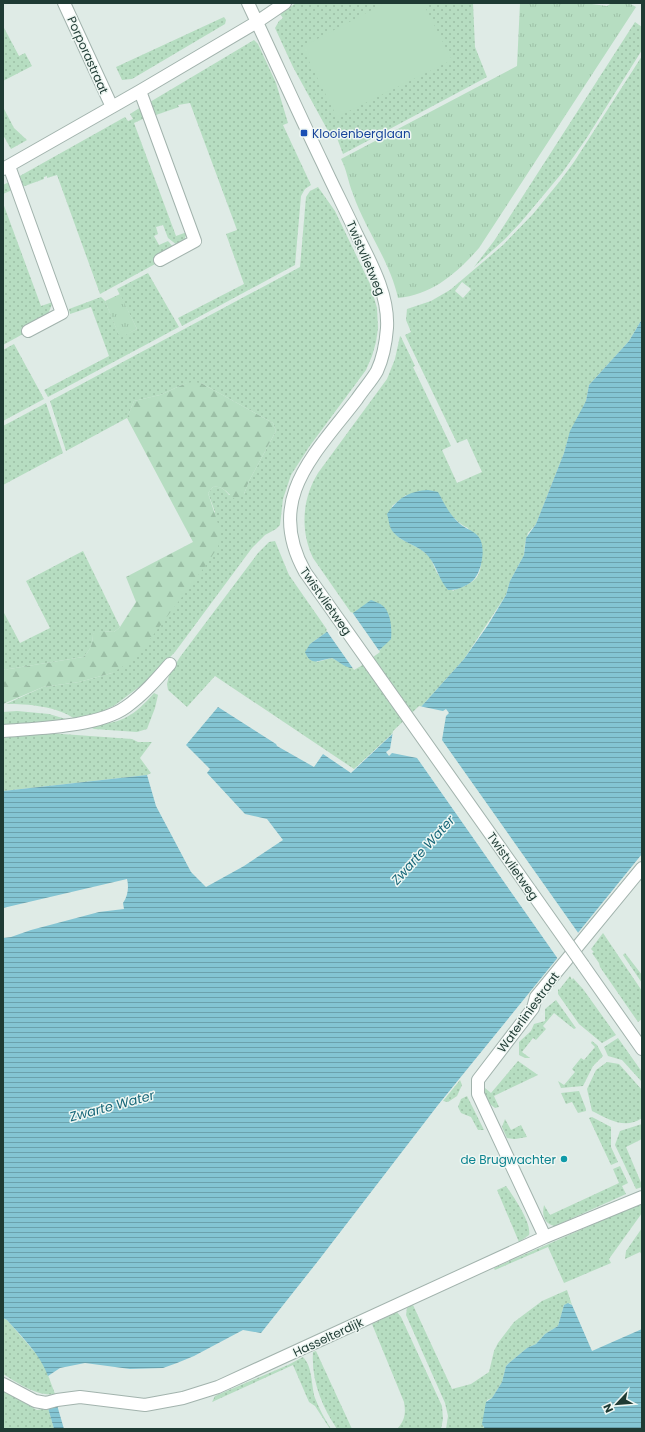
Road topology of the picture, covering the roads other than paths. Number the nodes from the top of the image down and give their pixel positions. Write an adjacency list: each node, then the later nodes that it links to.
1 (64, 3): 6 (street, Porporastraat)
2 (248, 3): 4 (street, Twistvlietweg)
3 (285, 3): 4 (street)
4 (257, 22): 5 (street); 13 (street, Twistvlietweg, bridge)
5 (140, 91): 6 (street); 8 (street)
6 (112, 107): 7 (street)
7 (6, 168): 9 (street)
8 (160, 260)
9 (28, 331)
10 (170, 664): 11 (street)
11 (3, 731)
12 (642, 868): 15 (street, Waterliniestraat)
13 (642, 1049)
14 (642, 1197): 15 (street, Hasselterdijk)
15 (545, 1237): 16 (street, Hasselterdijk)
16 (3, 1384)

